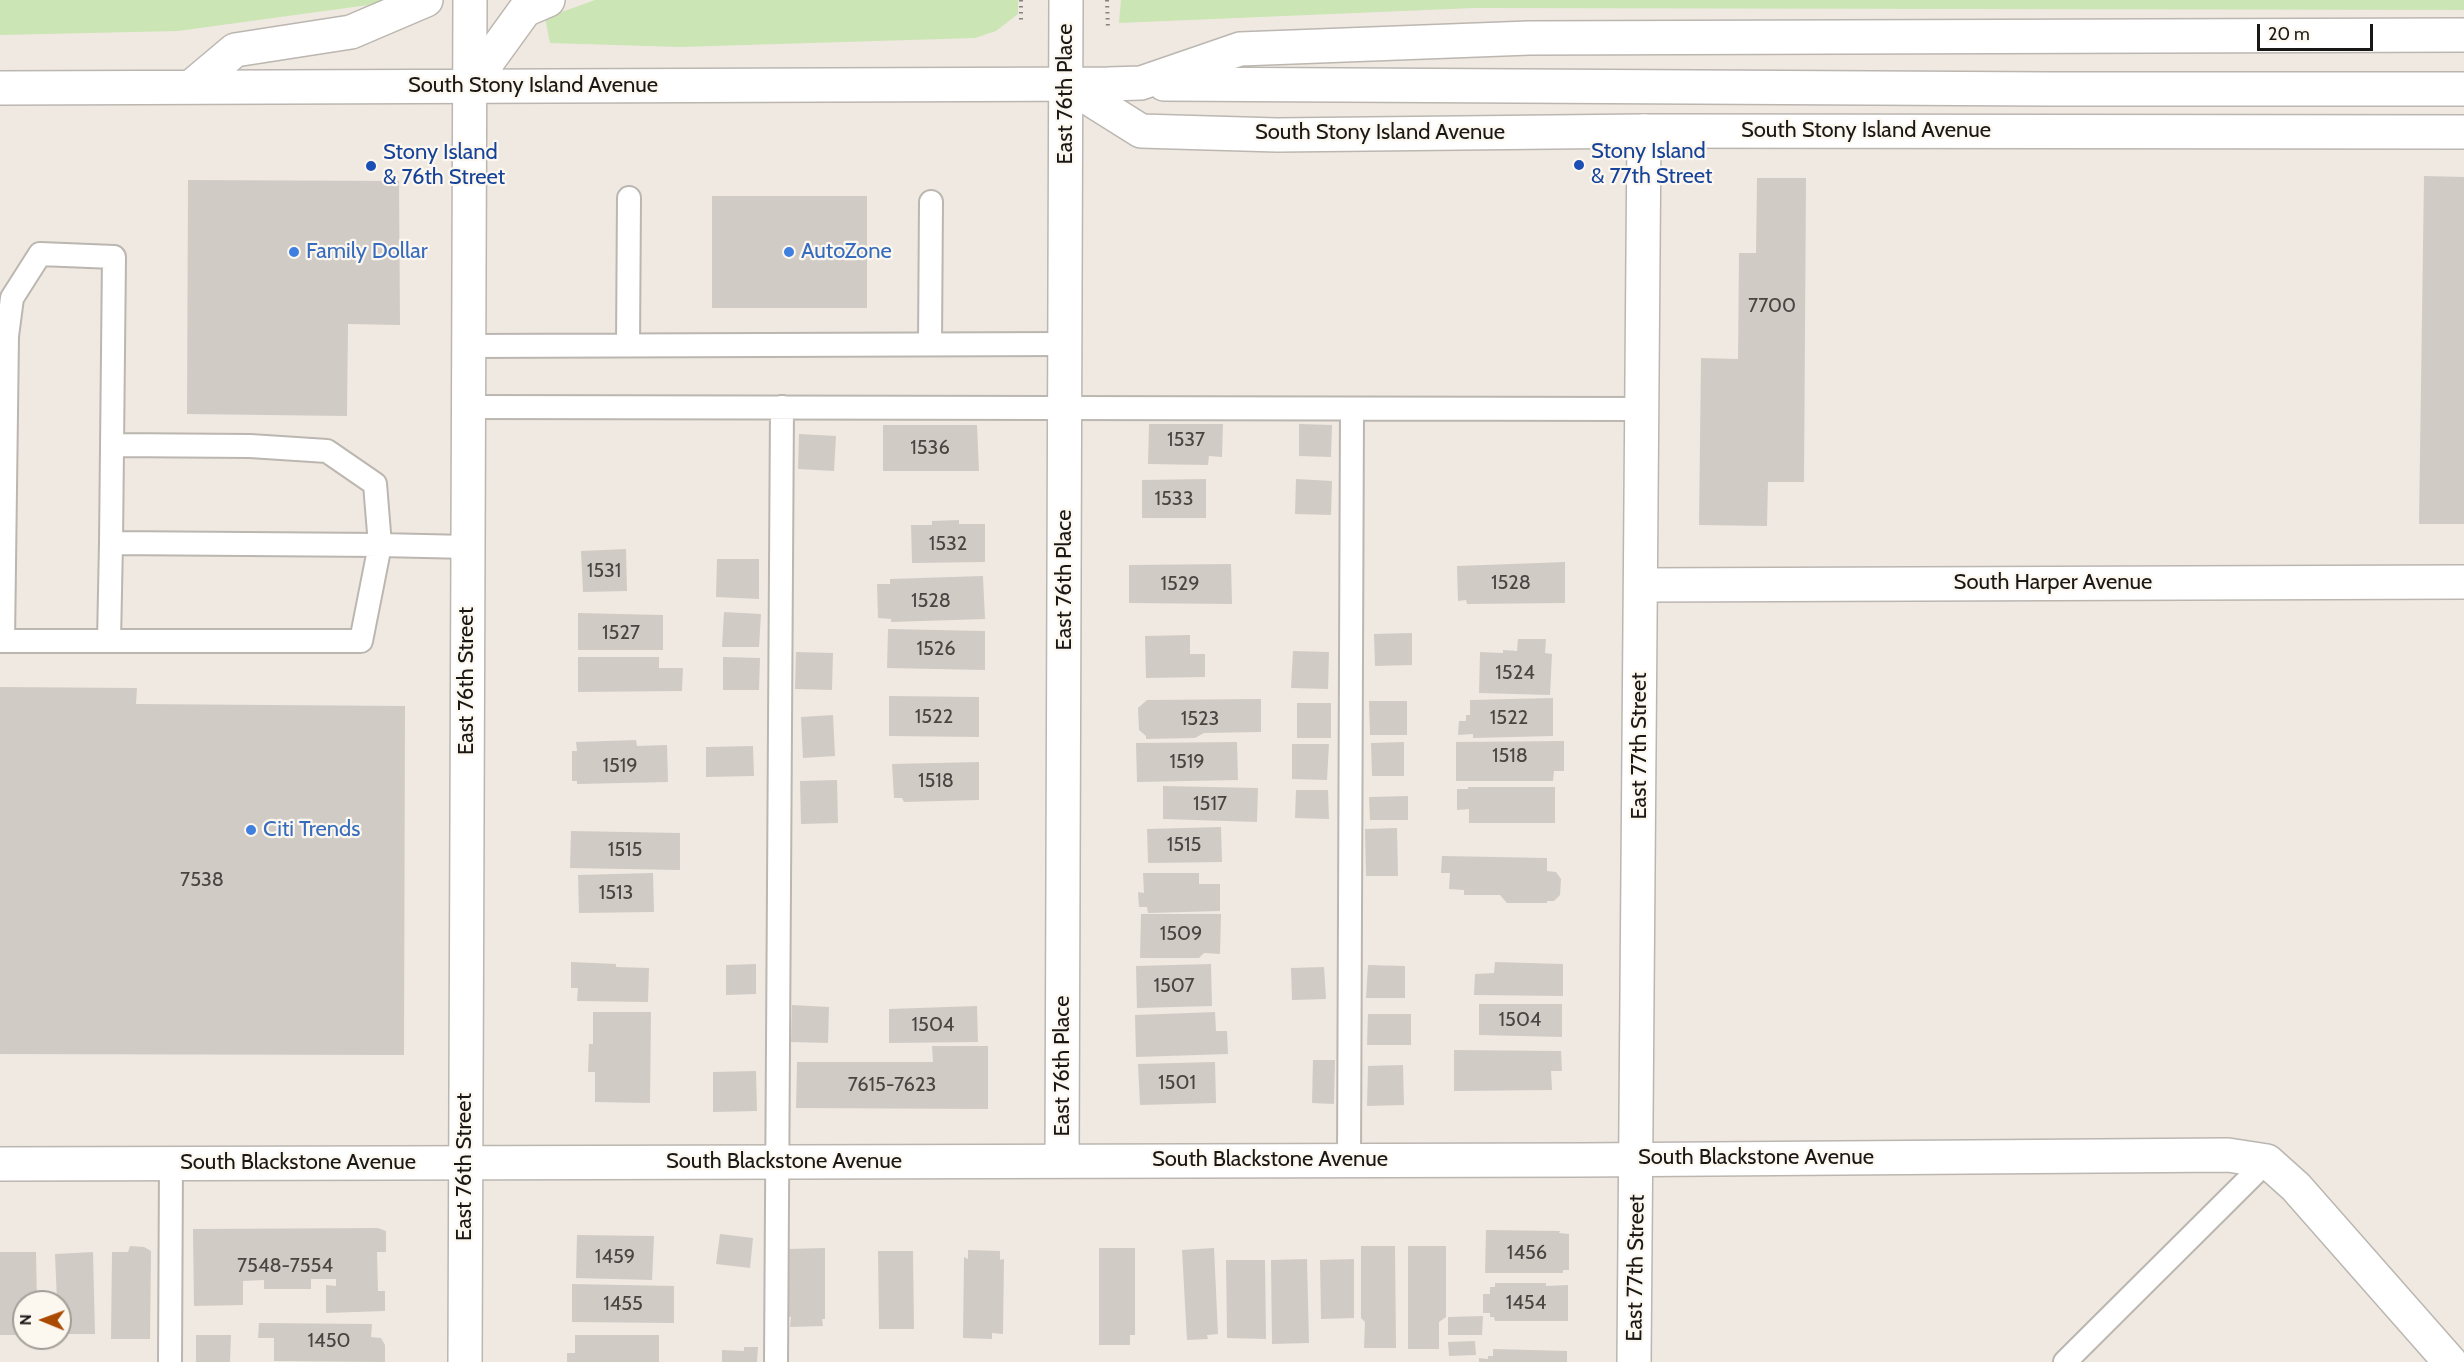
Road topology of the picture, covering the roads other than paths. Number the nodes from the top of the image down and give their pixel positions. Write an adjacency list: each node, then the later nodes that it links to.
1 (426, 0): 9 (main road)
2 (470, 0): 8 (main road, East 76th Street)
3 (548, 0): 8 (main road)
4 (1066, 0): 7 (main road, East 76th Place)
5 (2464, 35): 6 (main road, South Stony Island Avenue)
6 (1141, 83): 7 (main road, South Stony Island Avenue); 11 (main road)
7 (1066, 84): 8 (main road, South Stony Island Avenue); 12 (main road, South Stony Island Avenue); 18 (main road, East 76th Place)
8 (470, 86): 9 (main road, South Stony Island Avenue); 20 (main road, East 76th Street)
9 (191, 87): 10 (main road, South Stony Island Avenue)
10 (0, 88)
11 (2464, 89)
12 (1644, 131): 13 (main road, South Stony Island Avenue); 25 (main road, East 77th Street)
13 (2464, 132)
14 (629, 198): 19 (lane)
15 (931, 202): 17 (lane)
16 (3, 336): 26 (lane); 32 (lane)
17 (930, 344): 18 (lane); 19 (lane)
18 (1065, 344): 23 (main road, East 76th Place)
19 (628, 345): 20 (lane)
20 (469, 346): 21 (main road, East 76th Street)
21 (469, 407): 22 (lane); 29 (main road, East 76th Street)
22 (782, 407): 23 (lane); 36 (lane)
23 (1065, 408): 24 (lane); 37 (main road, East 76th Place)
24 (1352, 409): 25 (lane); 35 (lane)
25 (1641, 410): 31 (main road, East 77th Street)
26 (112, 445): 27 (lane); 28 (lane)
27 (111, 543): 28 (lane); 33 (lane)
28 (380, 545): 29 (lane); 33 (lane)
29 (468, 547): 40 (main road, East 76th Street)
30 (2464, 582): 31 (main road, South Harper Avenue)
31 (1642, 585): 34 (main road, East 77th Street)
32 (1, 641): 33 (lane)
33 (109, 641)
34 (1637, 1159): 35 (main road, South Blackstone Avenue); 38 (main road, South Blackstone Avenue); 45 (main road, East 77th Street)
35 (1349, 1160): 37 (main road, South Blackstone Avenue)
36 (777, 1161): 37 (main road, South Blackstone Avenue); 40 (main road, South Blackstone Avenue); 44 (lane)
37 (1062, 1161)
38 (2267, 1161): 46 (lane); 47 (main road)
39 (171, 1163): 40 (main road, South Blackstone Avenue); 41 (main road, South Blackstone Avenue); 42 (lane)
40 (465, 1163): 43 (main road, East 76th Street)
41 (0, 1164)
42 (170, 1362)
43 (465, 1362)
44 (776, 1362)
45 (1634, 1362)
46 (2065, 1362)
47 (2450, 1362)

